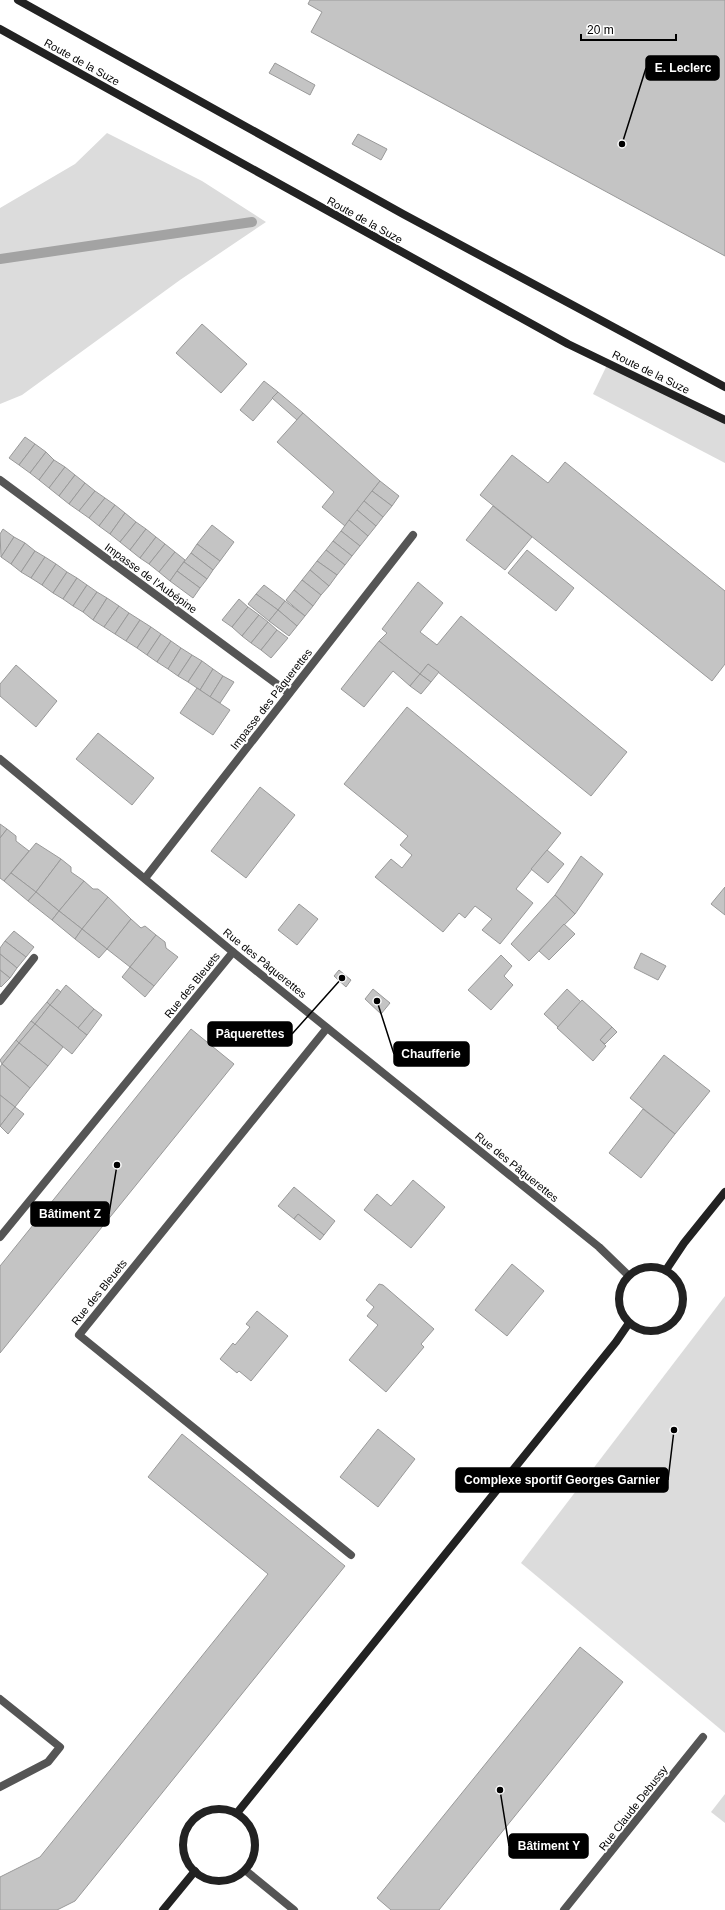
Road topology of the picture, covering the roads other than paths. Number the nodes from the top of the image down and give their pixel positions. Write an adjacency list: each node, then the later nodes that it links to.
1 (18, 0): 3 (main road, Route de la Suze)
2 (0, 29): 4 (main road, Route de la Suze)
3 (725, 387)
4 (725, 420)
5 (0, 480): 7 (street, Impasse de l'Aubépine)
6 (413, 535): 7 (street, Impasse des Pâquerettes)
7 (289, 693): 9 (street, Impasse des Pâquerettes)
8 (0, 759): 9 (street, Rue des Pâquerettes)
9 (146, 877): 10 (street, Rue des Pâquerettes)
10 (233, 952): 13 (street, Rue des Pâquerettes); 15 (street, Rue des Bleuets)
11 (34, 958): 12 (street)
12 (0, 1001)
13 (327, 1028): 17 (street, Rue des Pâquerettes); 19 (street, Rue des Bleuets)
14 (725, 1192): 16 (main road)
15 (0, 1237)
16 (666, 1270): 17 (main road); 18 (main road)
17 (628, 1275): 18 (main road)
18 (629, 1323): 23 (main road)
19 (351, 1555)
20 (0, 1699): 22 (street)
21 (703, 1737): 28 (street, Rue Claude Debussy)
22 (0, 1787)
23 (237, 1813): 24 (main road); 25 (main road)
24 (245, 1870): 25 (main road); 27 (street)
25 (195, 1871): 26 (main road)
26 (163, 1910)
27 (294, 1910)
28 (564, 1910)

